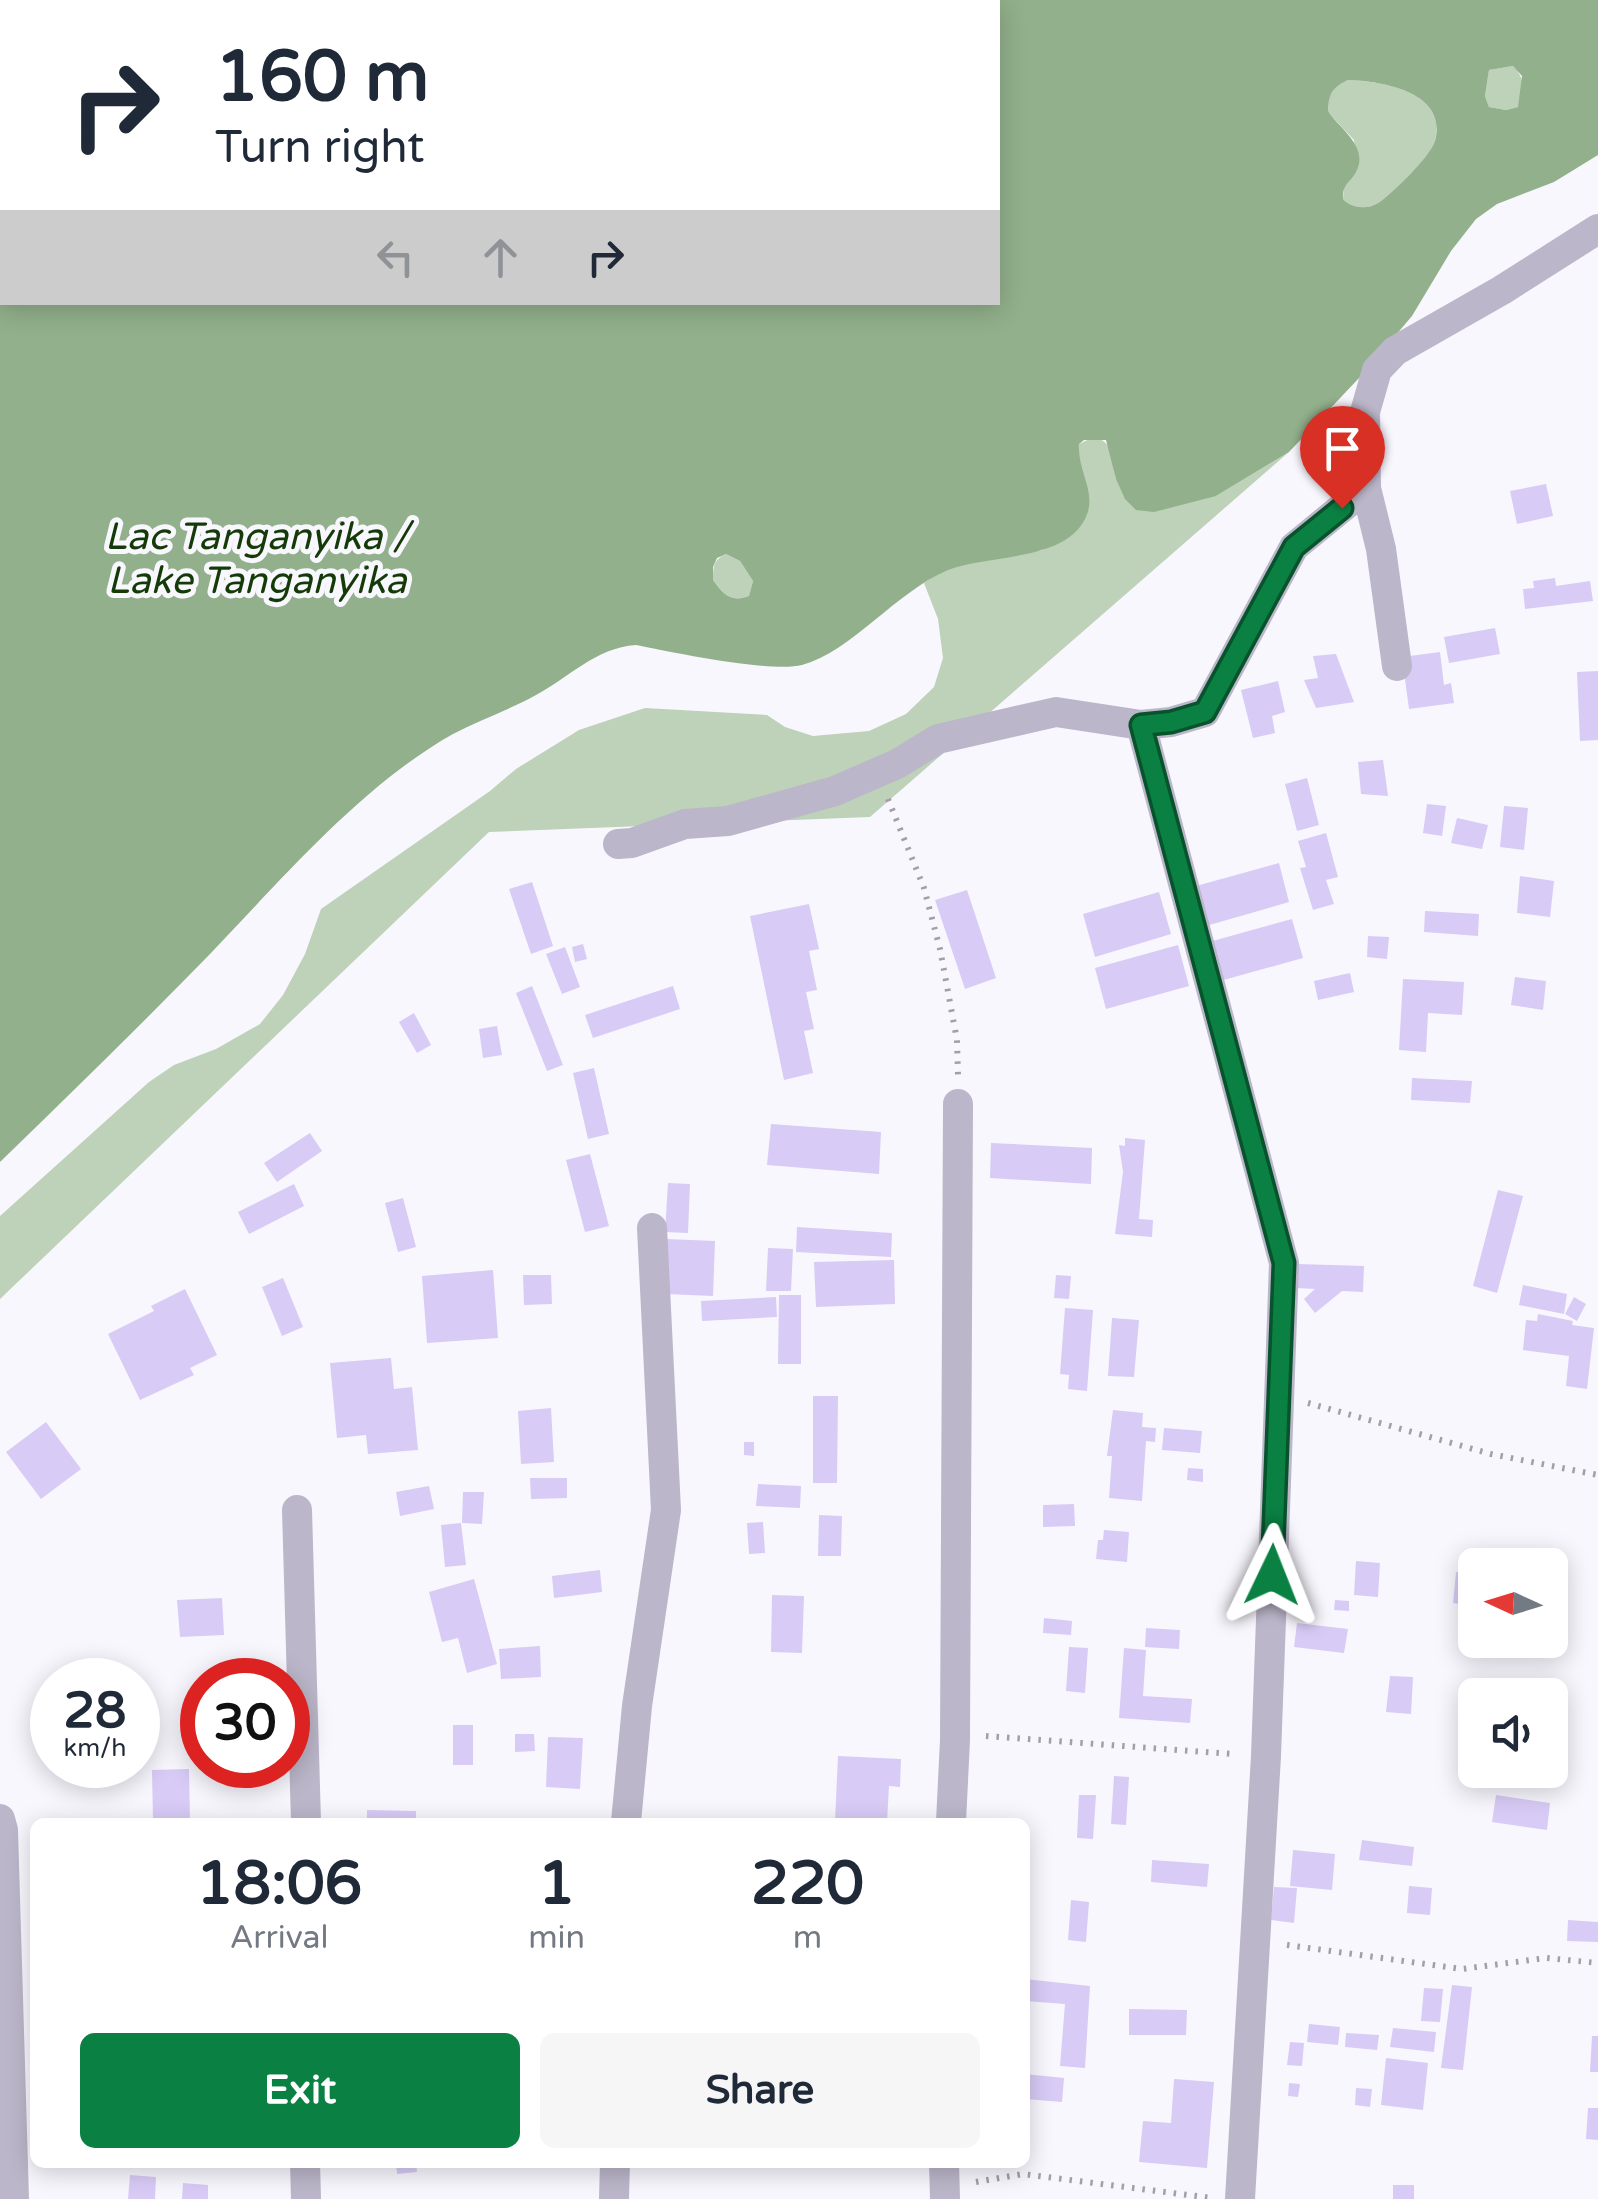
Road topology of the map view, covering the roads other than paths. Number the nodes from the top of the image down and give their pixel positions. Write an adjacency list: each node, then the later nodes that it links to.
1 (1598, 229): 2 (street)
2 (1366, 488): 3 (street); 4 (street)
3 (1398, 666)
4 (1141, 725): 5 (street); 18 (street)
5 (618, 844)
6 (958, 1104): 12 (street)
7 (652, 1228): 11 (street)
8 (297, 1510): 10 (street)
9 (0, 1818): 15 (street)
10 (306, 1818)
11 (626, 1818)
12 (951, 1818)
13 (305, 2168): 16 (street)
14 (615, 2168): 17 (street)
15 (14, 2199)
16 (306, 2199)
17 (614, 2199)
18 (1240, 2199)

